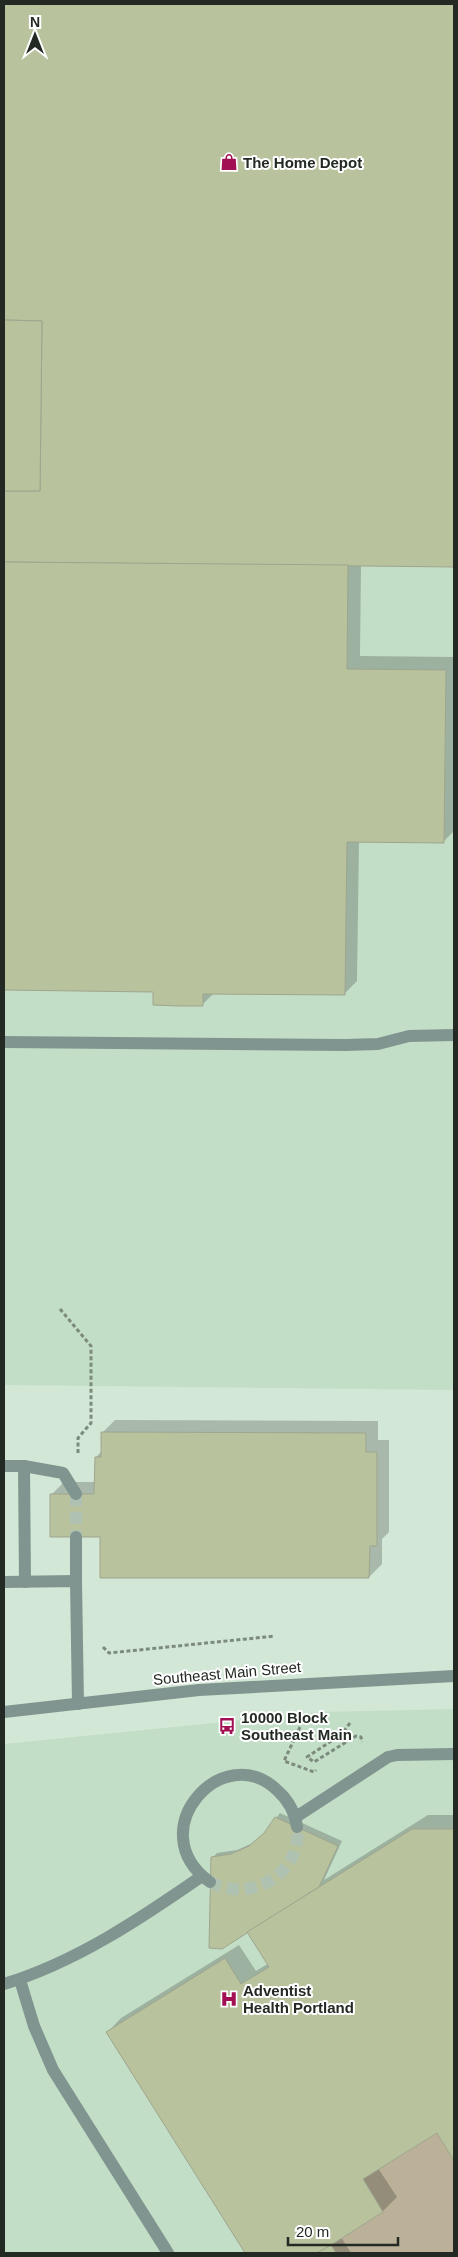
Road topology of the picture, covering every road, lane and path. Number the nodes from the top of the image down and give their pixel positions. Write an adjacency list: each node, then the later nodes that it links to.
1 (454, 1035): 2 (street)
2 (4, 1042)
3 (60, 1309): 4 (path)
4 (78, 1455)
5 (4, 1466): 6 (street)
6 (24, 1466): 7 (street); 10 (street)
7 (76, 1494)
8 (76, 1537): 11 (street)
9 (4, 1582): 10 (street)
10 (25, 1582): 11 (street)
11 (76, 1582): 15 (street)
12 (275, 1636): 13 (path)
13 (97, 1642)
14 (454, 1676): 15 (street, Southeast Main Street)
15 (78, 1704): 16 (street, Southeast Main Street)
16 (4, 1712)
17 (350, 1723): 19 (path)
18 (300, 1727): 21 (path)
19 (355, 1746)
20 (454, 1754): 22 (street)
21 (322, 1767)
22 (20, 1980): 23 (street); 24 (street)
23 (4, 1984)
24 (168, 2253)

